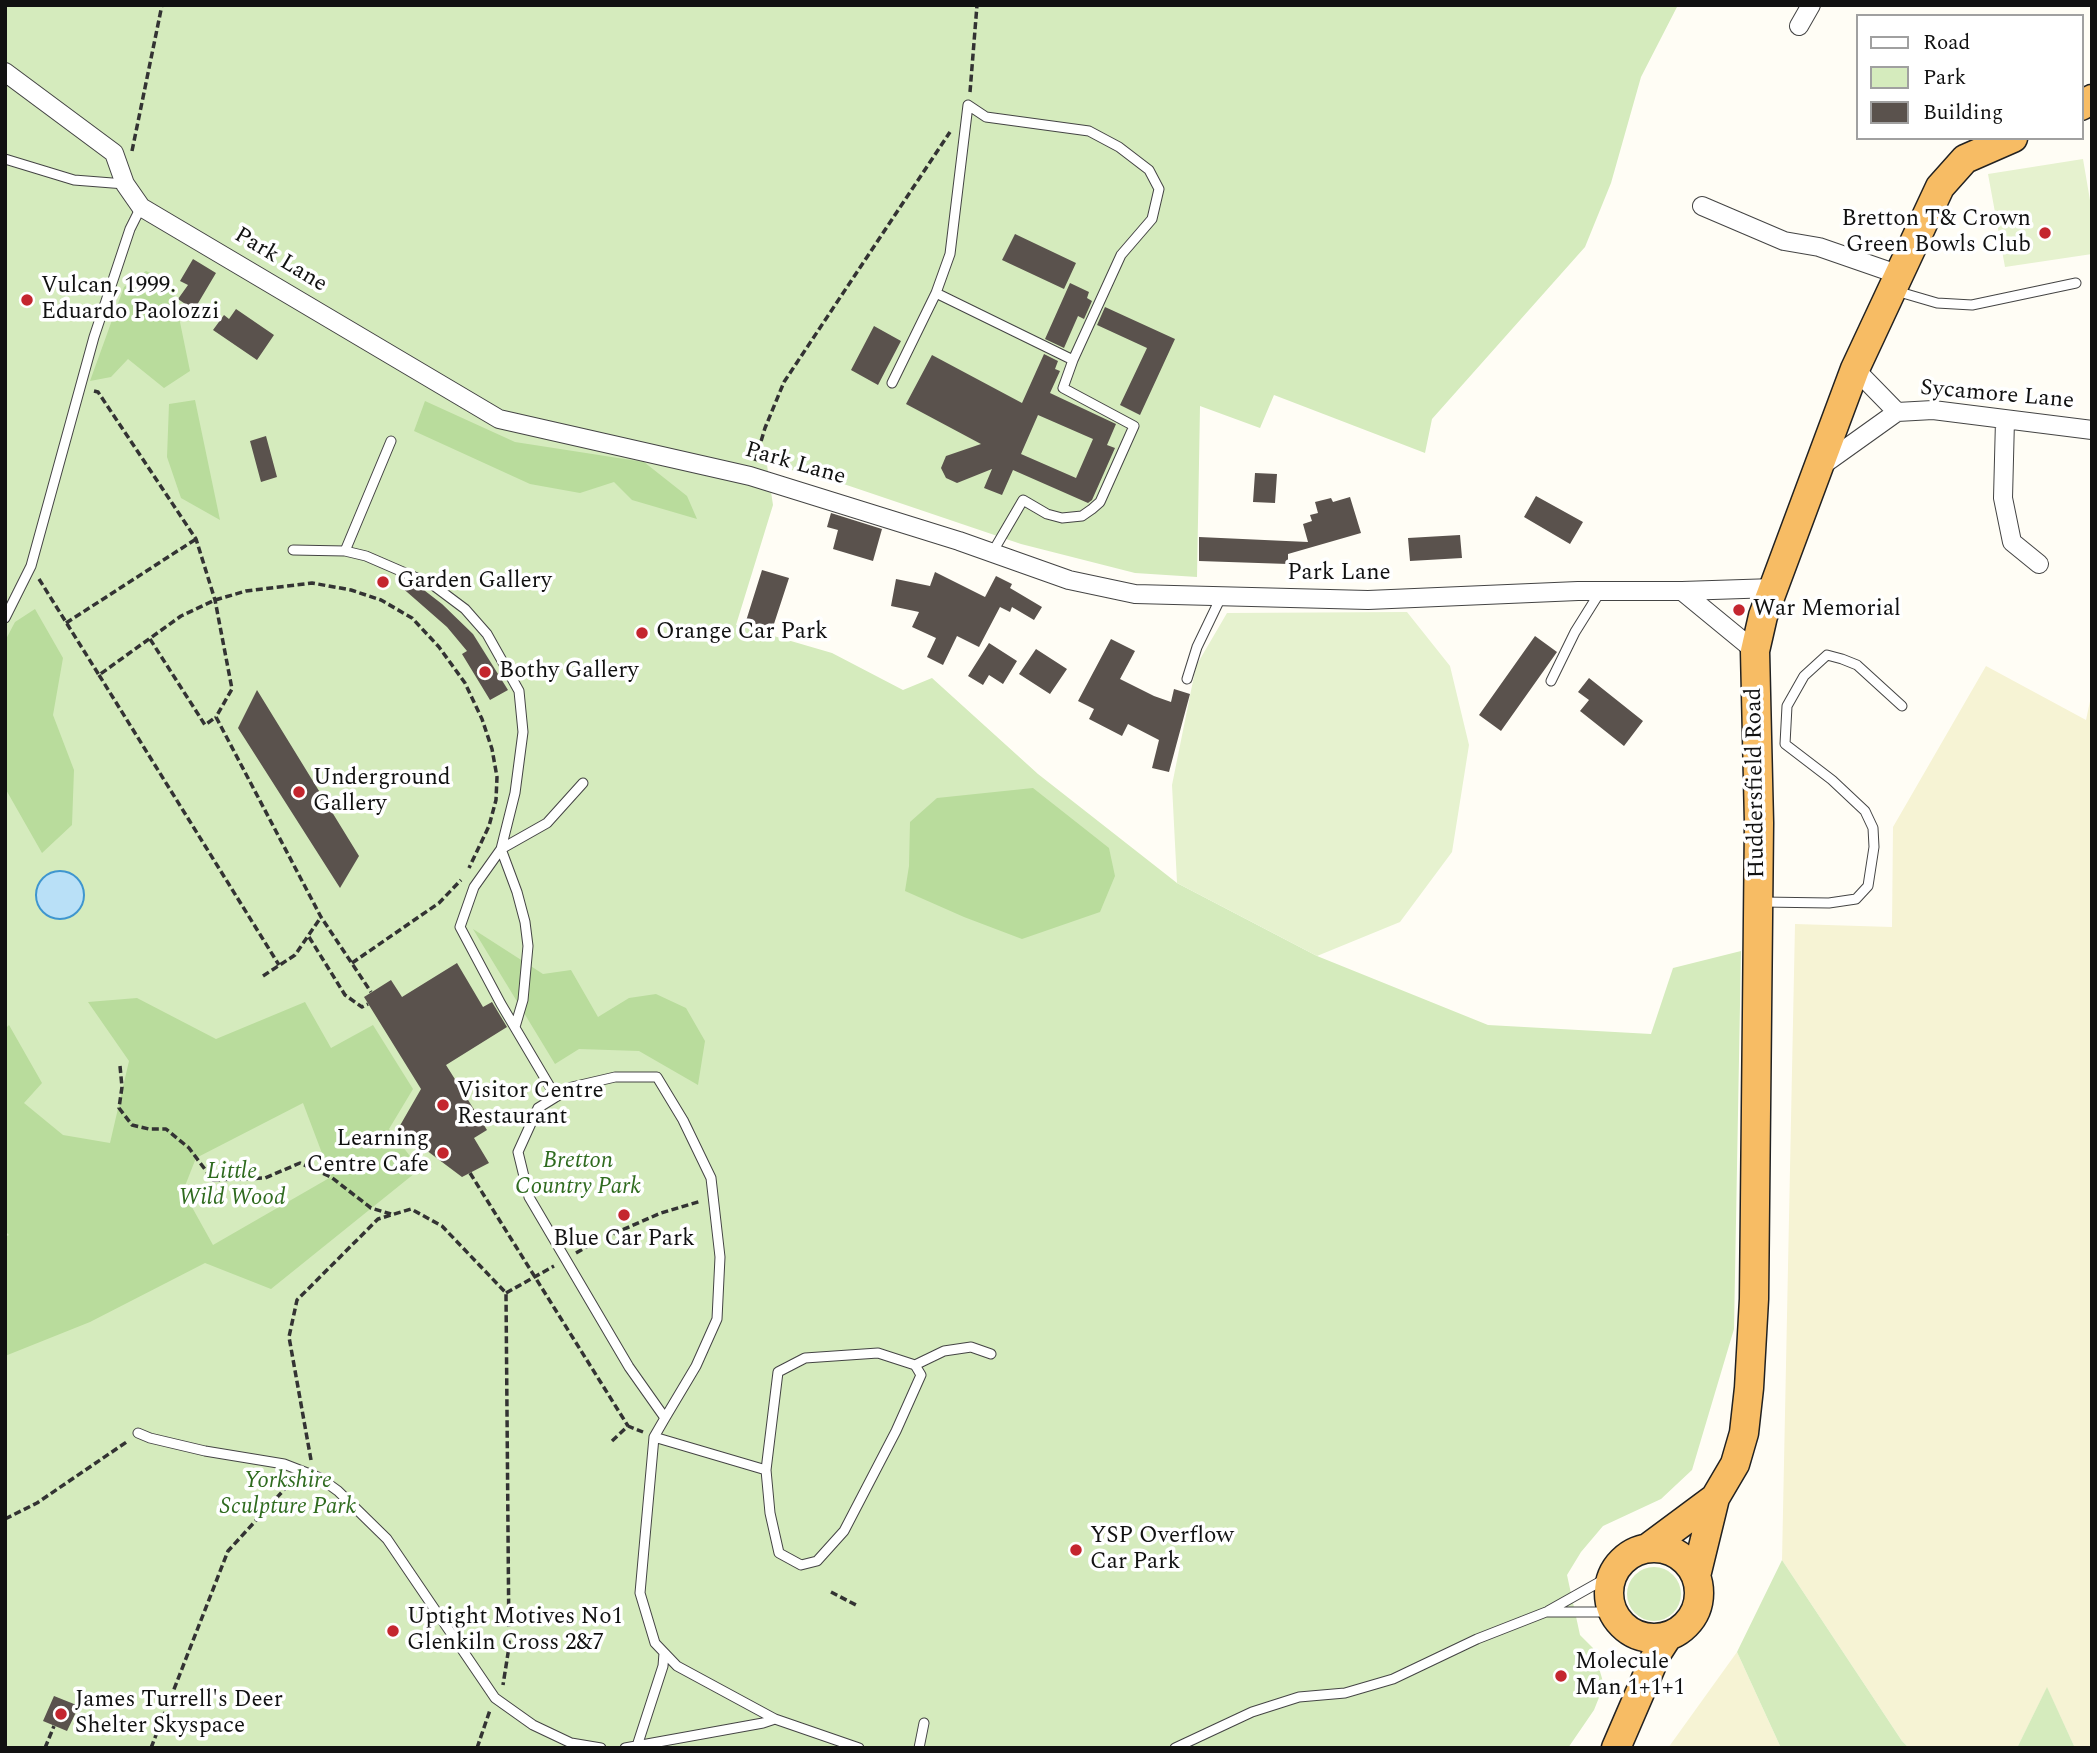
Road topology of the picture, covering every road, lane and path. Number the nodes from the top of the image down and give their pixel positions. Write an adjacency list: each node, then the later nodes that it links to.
1 (162, 5): 9 (path)
2 (977, 5): 6 (path)
3 (1811, 5): 4 (street)
4 (1799, 26)
5 (5, 72): 9 (street, Park Lane)
6 (968, 105): 14 (lane); 15 (lane); 24 (path)
7 (2007, 140): 12 (highway, Huddersfield Road)
8 (5, 159): 9 (lane)
9 (125, 184): 11 (street, Park Lane)
10 (1702, 206): 12 (street)
11 (141, 207): 18 (lane); 24 (street, Park Lane)
12 (1894, 282): 13 (lane); 16 (highway, Huddersfield Road)
13 (2076, 283)
14 (936, 293): 15 (lane); 17 (lane)
15 (1073, 360): 28 (lane)
16 (1855, 369): 19 (street, Sycamore Lane); 23 (highway, Huddersfield Road)
17 (892, 383)
18 (80, 385): 25 (path); 30 (lane)
19 (1897, 412): 20 (street, Sycamore Lane); 23 (street, Sycamore Lane)
20 (2005, 420): 21 (street, Sycamore Lane); 29 (street)
21 (2092, 430)
22 (391, 441): 27 (lane)
23 (1817, 468): 31 (highway, Huddersfield Road)
24 (750, 476): 28 (street, Park Lane)
25 (196, 539): 35 (path); 37 (path)
26 (293, 550): 27 (lane)
27 (345, 551): 46 (lane)
28 (992, 553): 34 (street, Park Lane)
29 (2039, 564)
30 (31, 566): 36 (lane); 37 (path)
31 (1774, 588): 33 (street, Park Lane); 39 (highway, Huddersfield Road)
32 (1601, 591): 33 (street, Park Lane); 34 (street, Park Lane); 42 (lane)
33 (1682, 592): 39 (street)
34 (1221, 597): 41 (lane)
35 (215, 600): 38 (path); 44 (path); 50 (path)
36 (5, 618)
37 (66, 623): 40 (path)
38 (150, 639): 40 (path); 44 (path)
39 (1755, 651): 47 (highway, Huddersfield Road)
40 (99, 675): 51 (path)
41 (1187, 679)
42 (1551, 681)
43 (1902, 706): 47 (lane)
44 (216, 717): 48 (path)
45 (583, 783): 46 (lane)
46 (501, 849): 55 (lane); 55 (lane)
47 (1758, 901): 73 (highway, Huddersfield Road)
48 (321, 917): 49 (path); 50 (path)
49 (309, 937): 51 (path); 54 (path)
50 (352, 963): 53 (path)
51 (279, 965): 52 (path)
52 (262, 976)
53 (371, 992)
54 (369, 1004)
55 (515, 1027): 57 (lane)
56 (120, 1066): 60 (path)
57 (556, 1097): 59 (lane); 61 (lane)
58 (470, 1173): 62 (path)
59 (713, 1198): 61 (path); 66 (lane)
60 (393, 1215): 63 (path); 72 (path)
61 (564, 1260): 62 (path); 66 (lane)
62 (534, 1277): 63 (path); 67 (path)
63 (506, 1293): 84 (path)
64 (991, 1354): 65 (lane)
65 (915, 1365): 71 (lane); 71 (lane)
66 (665, 1418): 69 (lane)
67 (628, 1426): 69 (path); 70 (path)
68 (138, 1433): 72 (lane); 74 (path)
69 (654, 1437): 71 (lane); 83 (lane)
70 (612, 1441)
71 (766, 1470)
72 (301, 1471): 84 (lane); 91 (path)
73 (1715, 1498): 75 (highway, Huddersfield Road); 77 (highway, Huddersfield Road)
74 (5, 1519)
75 (1649, 1547): 76 (highway, Huddersfield Road); 77 (highway)
76 (1612, 1576): 80 (lane); 81 (highway, Huddersfield Road)
77 (1696, 1576): 82 (highway, Huddersfield Road)
78 (831, 1592): 79 (path)
79 (856, 1605)
80 (1546, 1612): 81 (lane); 97 (lane)
81 (1615, 1616): 82 (highway); 85 (highway, Huddersfield Road)
82 (1668, 1636): 85 (highway, Huddersfield Road)
83 (664, 1653): 86 (lane); 89 (lane)
84 (495, 1698): 92 (path); 93 (lane)
85 (1635, 1700): 98 (highway, Huddersfield Road)
86 (775, 1719): 89 (lane); 95 (lane)
87 (924, 1723): 96 (lane)
88 (54, 1726): 90 (path)
89 (636, 1746): 94 (lane)
90 (46, 1748)
91 (151, 1748)
92 (477, 1748)
93 (601, 1748)
94 (625, 1748)
95 (859, 1748)
96 (919, 1748)
97 (1175, 1748)
98 (1616, 1748)

